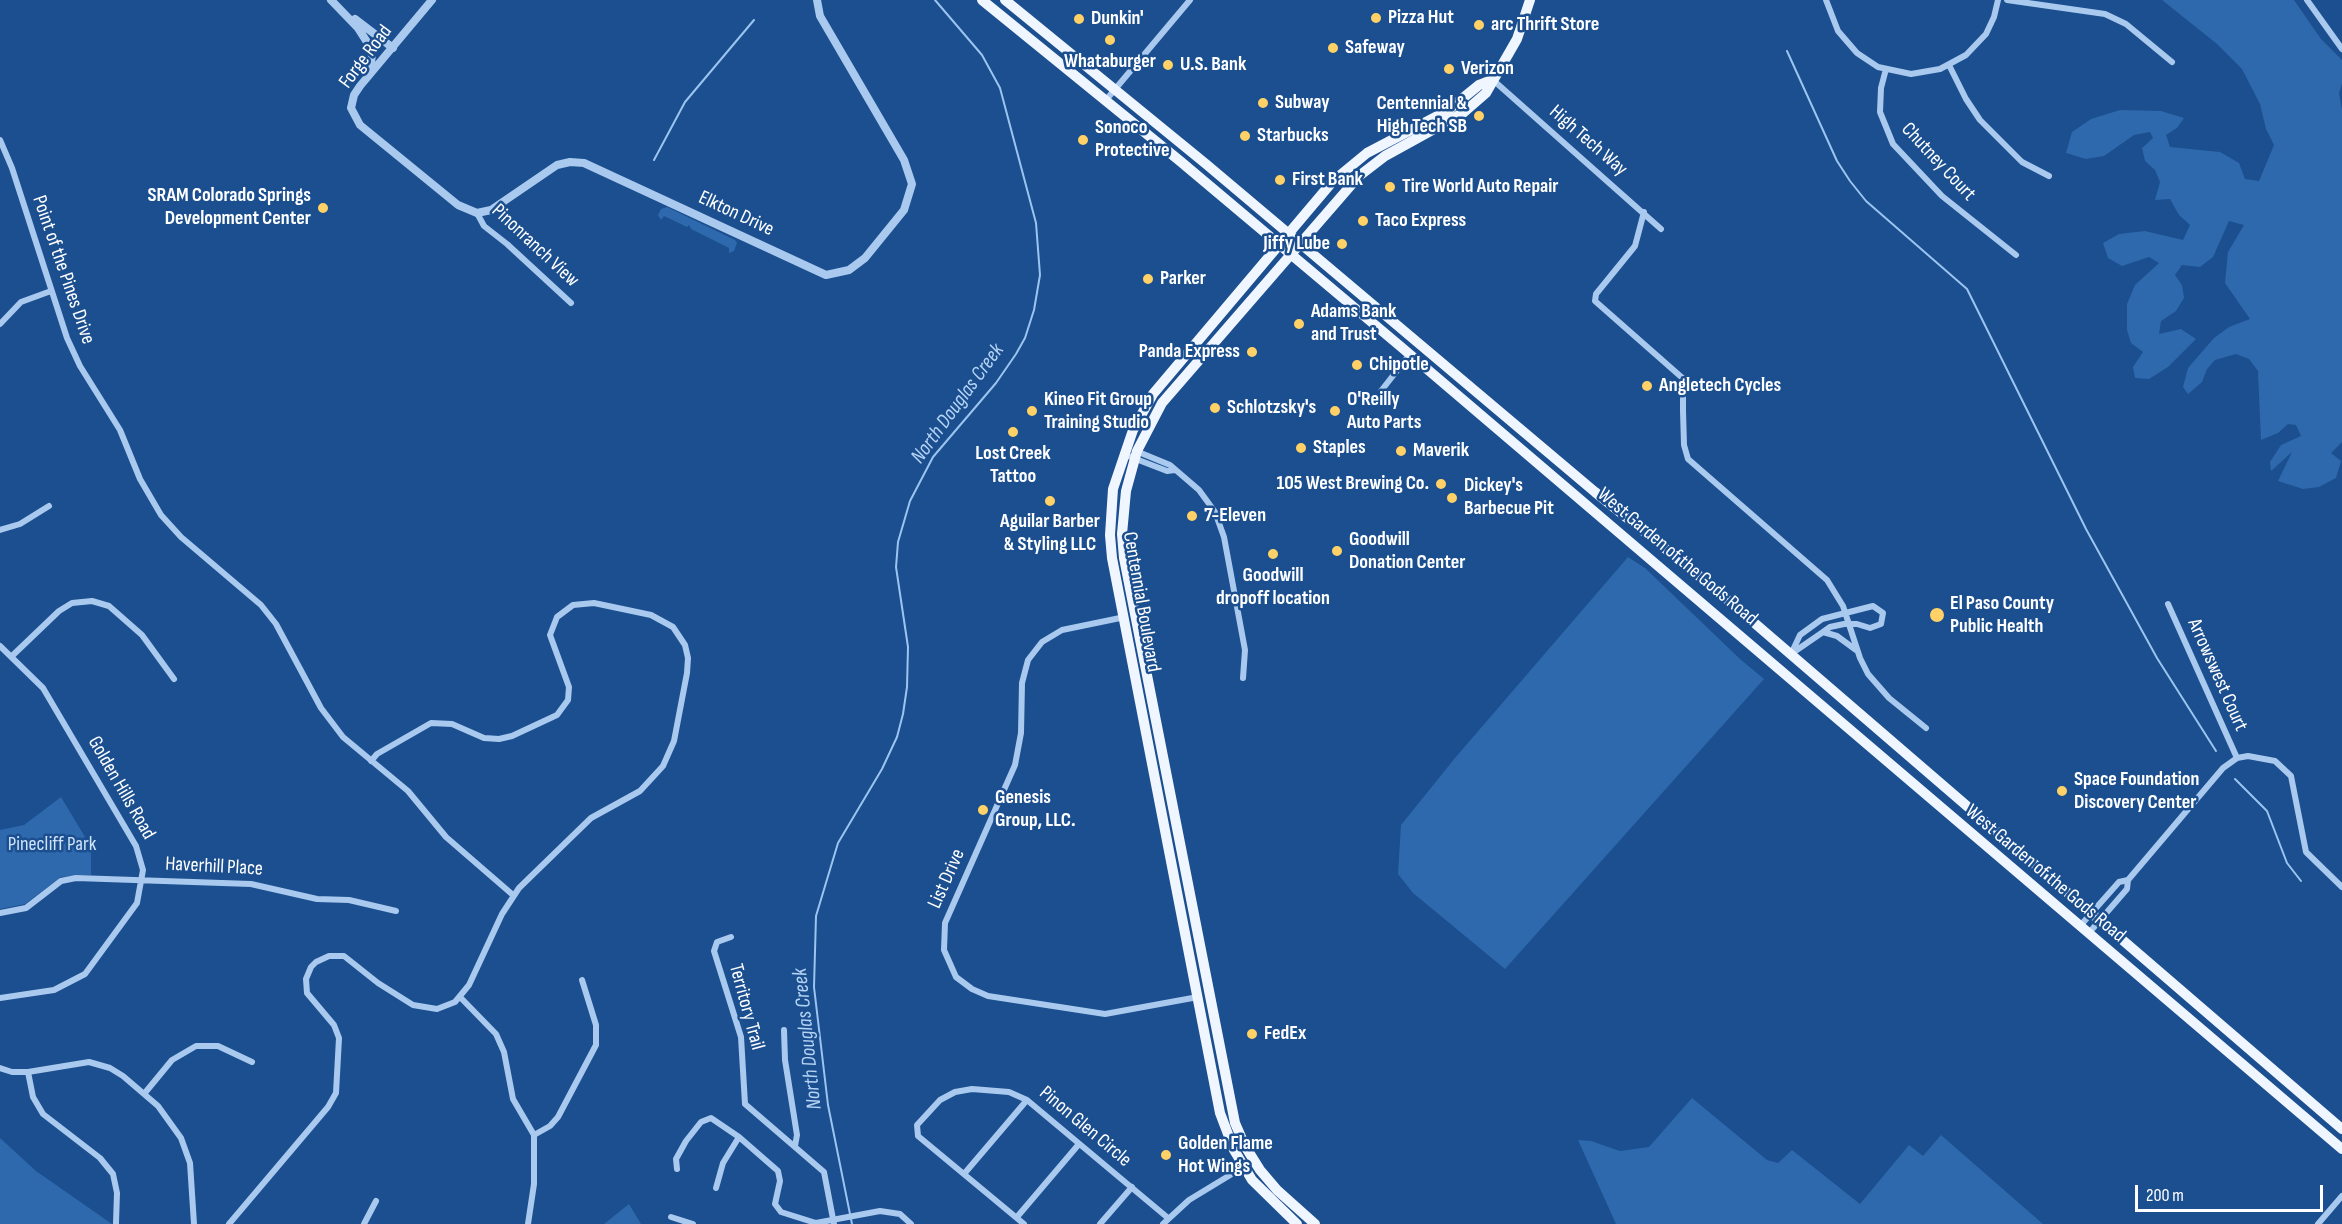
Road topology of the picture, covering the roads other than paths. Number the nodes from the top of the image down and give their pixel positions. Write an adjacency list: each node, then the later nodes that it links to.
1 (331, 0): 13 (street); 18 (street)
2 (432, 0): 13 (street, Forge Road)
3 (817, 0): 25 (street, Elkton Drive)
4 (981, 0): 12 (main road, West Garden of the Gods Road)
5 (1190, 0): 20 (street)
6 (1530, 0): 19 (main road, Centennial Boulevard)
7 (1826, 0): 17 (street)
8 (1998, 0): 16 (street)
9 (2007, 0): 15 (street)
10 (2307, 0): 14 (street)
11 (1009, 1): 12 (street); 20 (main road, West Garden of the Gods Road)
12 (1000, 15): 21 (main road, West Garden of the Gods Road)
13 (393, 48): 18 (street, Forge Road)
14 (2342, 49)
15 (2172, 62)
16 (1949, 65): 17 (street); 23 (street)
17 (1886, 69): 31 (street, Chutney Court)
18 (369, 75): 25 (street, Forge Road)
19 (1492, 80): 24 (street, High Tech Way); 27 (main road, Centennial Boulevard); 28 (main road, Centennial Boulevard)
20 (1115, 89): 21 (street); 27 (main road, West Garden of the Gods Road)
21 (1106, 100): 29 (main road, West Garden of the Gods Road)
22 (0, 140): 32 (street, Point of the Pines Drive)
23 (2049, 176)
24 (1644, 212): 26 (street, High Tech Way); 43 (street)
25 (477, 213): 33 (street, Pinonranch View)
26 (1660, 229)
27 (1290, 233): 28 (main road, West Garden of the Gods Road); 29 (main road, Centennial Boulevard)
28 (1301, 243): 30 (main road, Centennial Boulevard); 39 (main road, West Garden of the Gods Road)
29 (1280, 245): 30 (main road, West Garden of the Gods Road); 38 (main road, Centennial Boulevard)
30 (1291, 254): 35 (main road, West Garden of the Gods Road); 38 (main road, Centennial Boulevard)
31 (2016, 255)
32 (51, 291): 34 (street); 55 (street, Point of the Pines Drive)
33 (571, 303)
34 (0, 324)
35 (1410, 354): 36 (street); 37 (main road, West Garden of the Gods Road)
36 (1381, 390)
37 (1492, 424): 39 (main road); 63 (main road, West Garden of the Gods Road)
38 (1130, 453): 44 (main road, Centennial Boulevard); 51 (street)
39 (1594, 492): 49 (main road, West Garden of the Gods Road)
40 (49, 506): 41 (street)
41 (0, 530)
42 (2168, 604): 54 (street, Arrowswest Court)
43 (1847, 613): 45 (street); 45 (street); 49 (street)
44 (1129, 617): 66 (main road, Centennial Boulevard); 66 (street, List Drive)
45 (1850, 624): 46 (street); 48 (street)
46 (1823, 632): 48 (street); 49 (street)
47 (0, 646): 50 (street, Golden Hills Road)
48 (1858, 651): 53 (street)
49 (1791, 654): 62 (main road, West Garden of the Gods Road)
50 (12, 656): 52 (street); 56 (street, Golden Hills Road)
51 (1243, 678)
52 (174, 679)
53 (1926, 728)
54 (2236, 758): 57 (street); 58 (street)
55 (371, 761): 59 (street, Point of the Pines Drive); 59 (street)
56 (143, 880): 60 (street, Haverhill Place); 61 (street, Haverhill Place); 68 (street, Golden Hills Road)
57 (2128, 880): 62 (street); 62 (street)
58 (2342, 887)
59 (513, 895): 67 (street)
60 (396, 912)
61 (0, 913)
62 (2095, 918): 63 (street); 63 (street); 75 (main road, West Garden of the Gods Road)
63 (2084, 931): 80 (main road, West Garden of the Gods Road)
64 (731, 937): 79 (street, Territory Trail)
65 (582, 980): 76 (street)
66 (1203, 996): 81 (main road, Centennial Boulevard)
67 (460, 997): 76 (street); 94 (street)
68 (0, 998)
69 (784, 1030): 79 (street, Territory Trail)
70 (252, 1062): 73 (street)
71 (0, 1068): 72 (street)
72 (28, 1072): 73 (street); 92 (street)
73 (144, 1094): 93 (street)
74 (1027, 1100): 78 (street, Pinon Glen Circle); 83 (street); 83 (street, Pinon Glen Circle)
75 (2342, 1129)
76 (534, 1135): 96 (street)
77 (739, 1137): 82 (street); 85 (street); 91 (street)
78 (1080, 1144): 84 (street, Pinon Glen Circle); 89 (street)
79 (795, 1146): 91 (street, Territory Trail)
80 (2342, 1149)
81 (1249, 1164): 90 (street); 101 (main road, Centennial Boulevard); 102 (main road, Centennial Boulevard)
82 (676, 1169)
83 (964, 1174): 89 (street, Pinon Glen Circle)
84 (1132, 1187): 90 (street, Pinon Glen Circle); 100 (street)
85 (716, 1188)
86 (2342, 1196): 103 (street)
87 (376, 1201): 95 (street)
88 (671, 1217): 97 (street)
89 (1017, 1217): 99 (street, Pinon Glen Circle)
90 (1165, 1221)
91 (834, 1222): 98 (street)
92 (116, 1223)
93 (194, 1224)
94 (229, 1224)
95 (364, 1224)
96 (528, 1224)
97 (693, 1224)
98 (911, 1224)
99 (1024, 1224)
100 (1100, 1224)
101 (1297, 1224)
102 (1315, 1224)
103 (2318, 1224)

